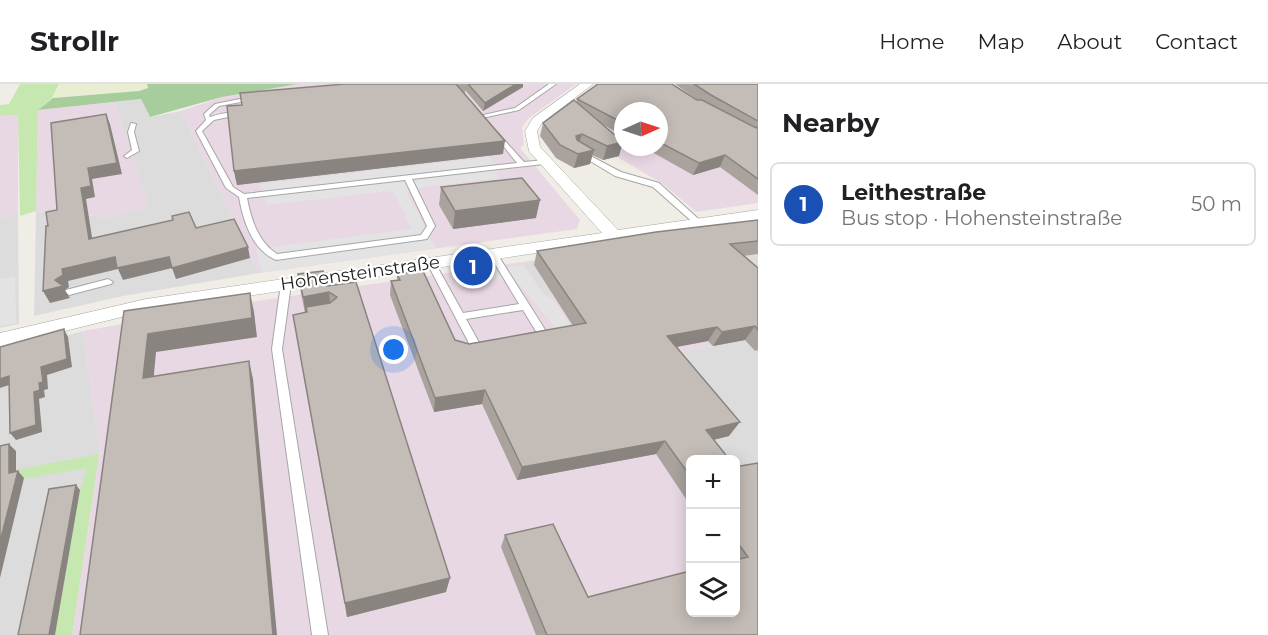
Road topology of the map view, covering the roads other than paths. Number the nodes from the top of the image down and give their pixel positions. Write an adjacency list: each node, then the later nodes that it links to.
1 (553, 84): 6 (lane)
2 (587, 84): 11 (street)
3 (265, 97): 7 (lane)
4 (474, 107): 6 (lane)
5 (240, 114): 7 (lane)
6 (482, 116): 12 (lane)
7 (209, 120): 14 (lane)
8 (133, 124): 10 (lane)
9 (577, 151): 16 (lane)
10 (127, 156)
11 (544, 162): 12 (lane); 17 (street)
12 (522, 164): 13 (lane)
13 (407, 177): 14 (lane); 14 (lane)
14 (243, 196)
15 (758, 215): 16 (street, Hohensteinstraße)
16 (700, 224): 17 (street, Hohensteinstraße)
17 (615, 236): 18 (street, Hohensteinstraße)
18 (493, 254): 19 (street, Hohensteinstraße); 23 (lane)
19 (431, 263): 21 (street, Hohensteinstraße); 24 (lane)
20 (108, 282): 22 (lane)
21 (286, 284): 26 (street, Hohensteinstraße); 28 (lane)
22 (69, 292)
23 (526, 306): 24 (lane); 25 (lane)
24 (460, 317): 27 (lane)
25 (544, 336)
26 (0, 340)
27 (476, 346)
28 (320, 635)

